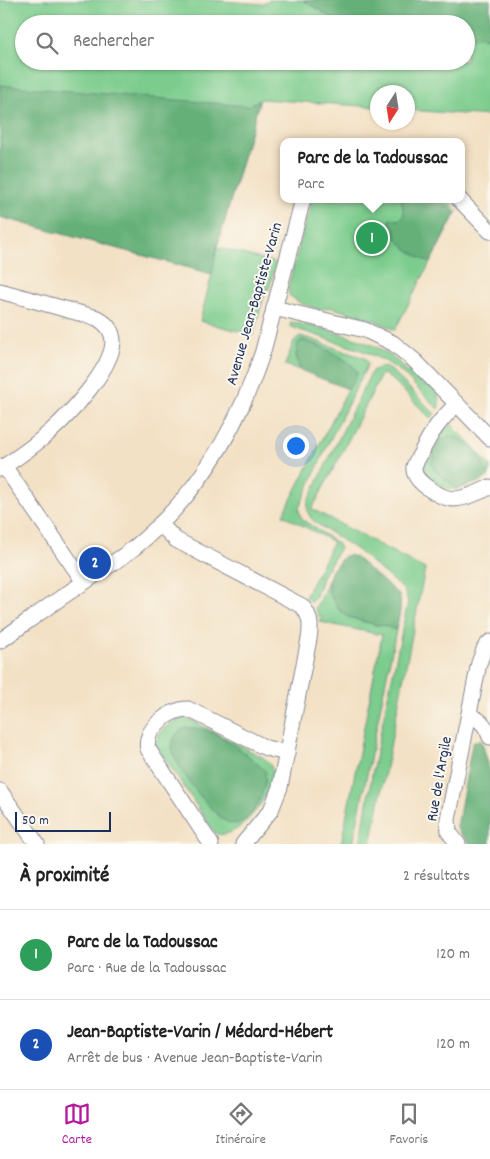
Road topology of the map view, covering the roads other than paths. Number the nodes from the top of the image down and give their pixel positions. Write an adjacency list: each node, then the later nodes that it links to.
1 (302, 203): 5 (street, Avenue Jean-Baptiste-Varin)
2 (463, 203): 3 (street)
3 (490, 231)
4 (0, 291): 8 (street)
5 (274, 308): 6 (street); 10 (street, Avenue Jean-Baptiste-Varin)
6 (457, 404): 7 (street); 9 (street)
7 (490, 438)
8 (2, 468): 11 (street)
9 (490, 487)
10 (160, 524): 11 (street, Avenue Jean-Baptiste-Varin); 16 (street)
11 (84, 582): 12 (street, Avenue Jean-Baptiste-Varin)
12 (0, 641)
13 (490, 642): 14 (street, Rue de l'Argile)
14 (469, 716): 15 (street); 21 (street, Rue de l'Argile)
15 (490, 737)
16 (287, 753): 19 (street); 20 (street)
17 (0, 790): 18 (street)
18 (36, 844)
19 (211, 844)
20 (243, 844)
21 (458, 844)

